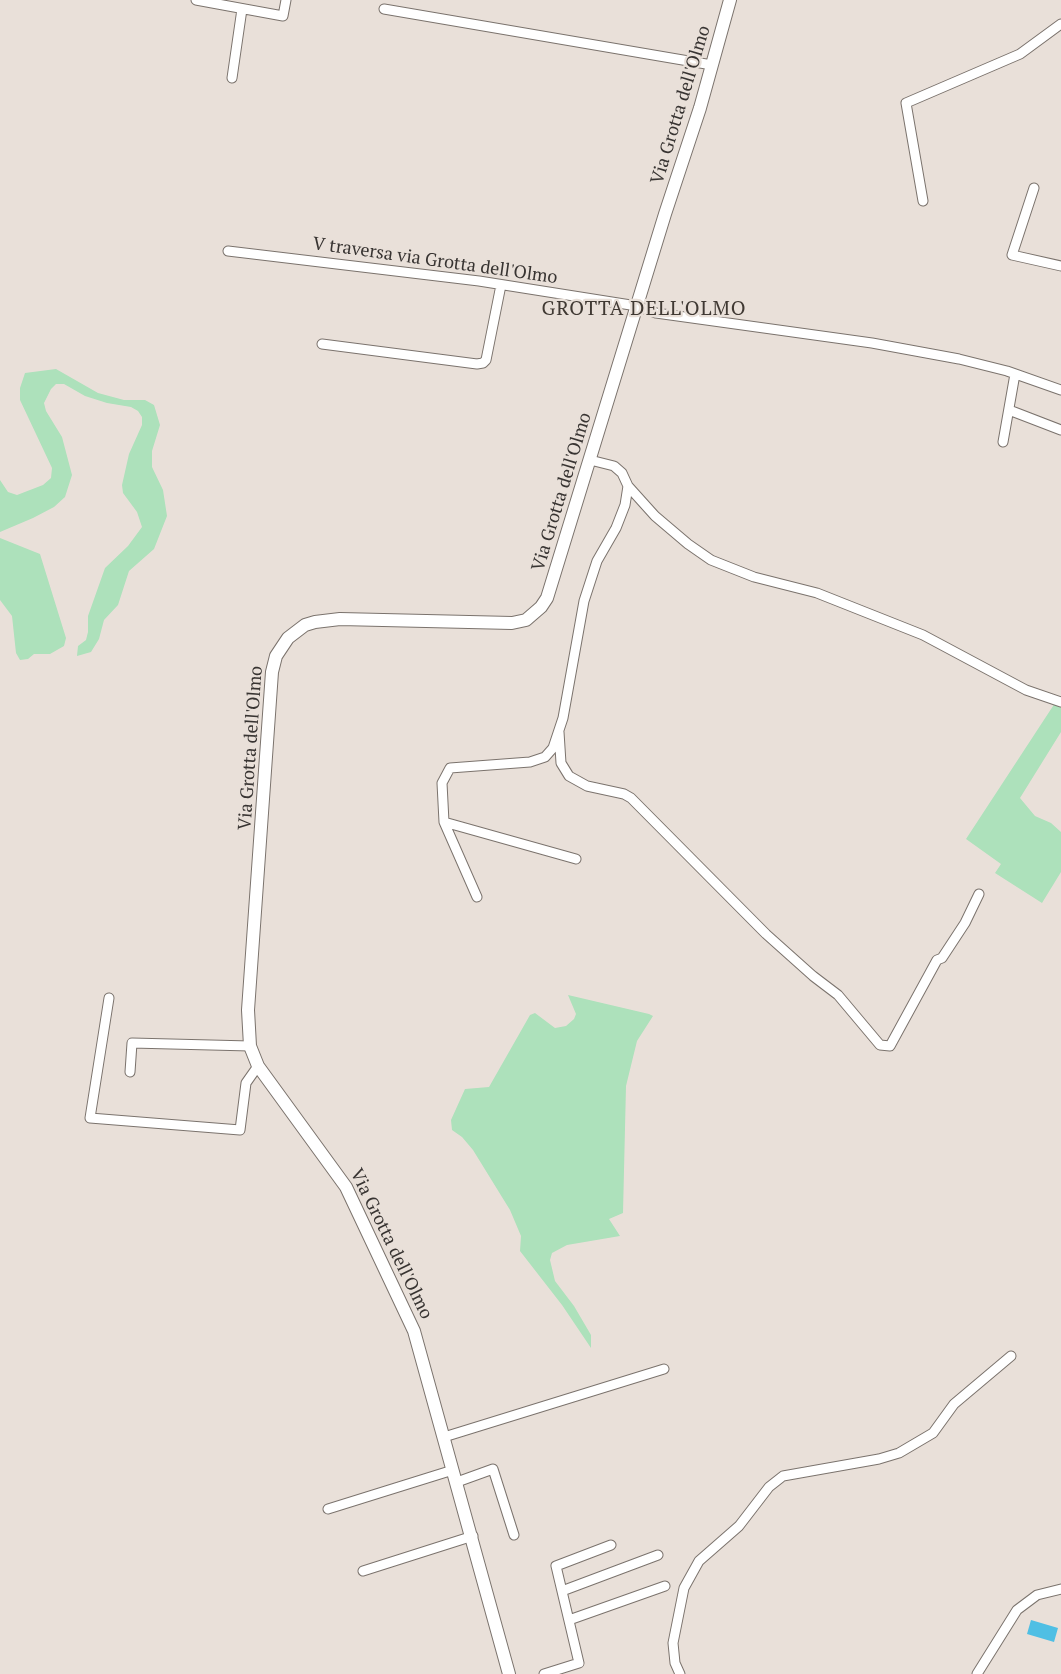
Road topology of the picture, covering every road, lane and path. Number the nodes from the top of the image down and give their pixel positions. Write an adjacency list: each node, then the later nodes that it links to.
1 (196, 0): 4 (street)
2 (286, 0): 5 (street)
3 (730, 0): 8 (street, Via Grotta dell'Olmo)
4 (228, 3): 5 (street)
5 (242, 8): 9 (street)
6 (384, 9): 8 (street)
7 (1061, 24): 11 (street)
8 (712, 65): 15 (street, Via Grotta dell'Olmo)
9 (232, 78)
10 (1034, 188): 13 (street)
11 (923, 201)
12 (228, 251): 14 (street, V traversa via Grotta dell'Olmo)
13 (1061, 266)
14 (501, 285): 15 (street, V traversa via Grotta dell'Olmo); 16 (street)
15 (638, 306): 17 (street, V traversa via Grotta dell'Olmo); 22 (street, Via Grotta dell'Olmo)
16 (322, 344)
17 (1015, 374): 18 (street, V traversa via Grotta dell'Olmo); 19 (street)
18 (1061, 390)
19 (1009, 410): 20 (street); 21 (street)
20 (1061, 430)
21 (1003, 442)
22 (590, 460): 23 (street); 31 (street, Via Grotta dell'Olmo)
23 (628, 486): 24 (street); 25 (street)
24 (1061, 702)
25 (559, 732): 26 (street); 28 (street)
26 (444, 822): 27 (street); 29 (street)
27 (576, 859)
28 (979, 894)
29 (477, 896)
30 (109, 998): 32 (street)
31 (250, 1046): 32 (street, Via Grotta dell'Olmo); 33 (street)
32 (258, 1066): 36 (street, Via Grotta dell'Olmo)
33 (130, 1072)
34 (1011, 1356): 50 (street)
35 (664, 1369): 36 (street)
36 (444, 1438): 37 (street, Via Grotta dell'Olmo)
37 (455, 1476): 38 (street); 39 (street); 40 (street, Via Grotta dell'Olmo)
38 (328, 1509)
39 (514, 1534)
40 (472, 1536): 43 (street); 48 (street, Via Grotta dell'Olmo)
41 (611, 1545): 46 (street)
42 (658, 1555): 46 (street)
43 (363, 1571)
44 (665, 1586): 47 (street)
45 (1061, 1589): 51 (street)
46 (562, 1592): 47 (street)
47 (569, 1620): 49 (street)
48 (509, 1674)
49 (544, 1674)
50 (680, 1674)
51 (977, 1674)

